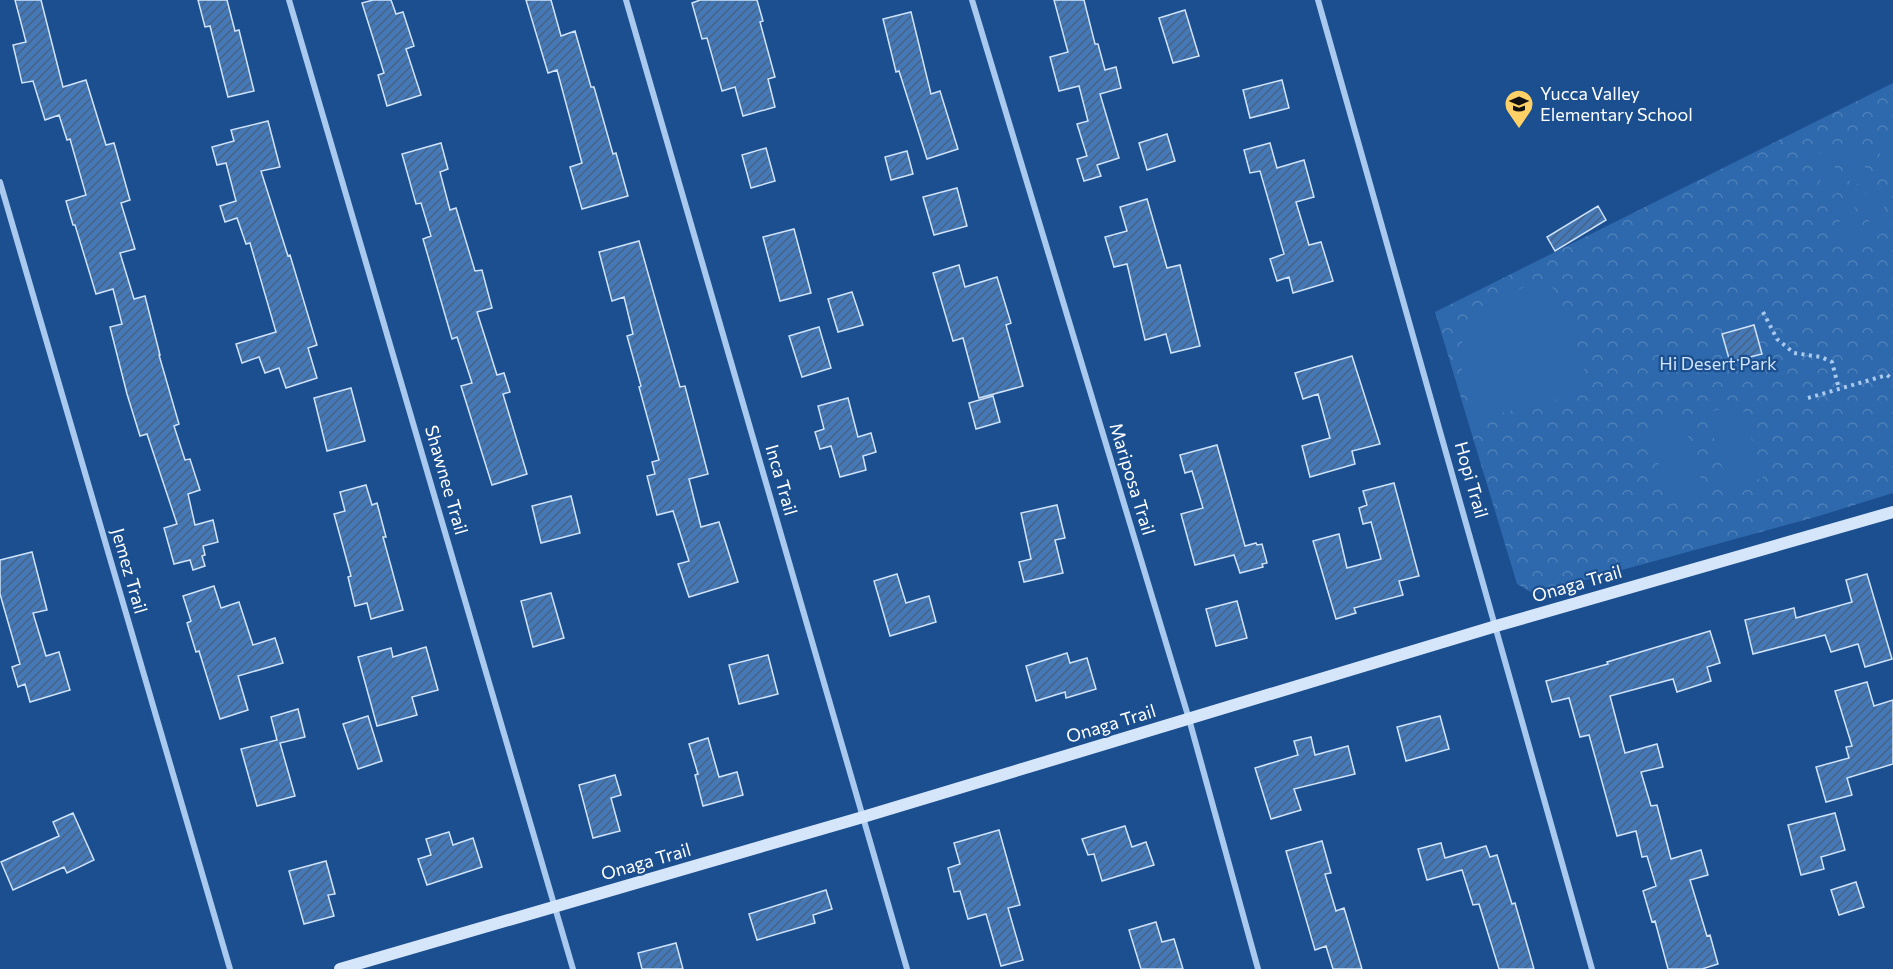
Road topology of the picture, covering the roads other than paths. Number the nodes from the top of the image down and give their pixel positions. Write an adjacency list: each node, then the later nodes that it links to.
1 (289, 0): 10 (street, Shawnee Trail)
2 (626, 0): 9 (street, Inca Trail)
3 (972, 0): 8 (street, Mariposa Trail)
4 (1318, 0): 7 (street, Hopi Trail)
5 (0, 182): 11 (street, Jemez Trail)
6 (1893, 512): 7 (street, Onaga Trail)
7 (1496, 626): 8 (street, Onaga Trail); 16 (street, Hopi Trail)
8 (1189, 719): 9 (street, Onaga Trail); 15 (street, Mariposa Trail)
9 (863, 817): 10 (street, Onaga Trail); 14 (street, Inca Trail)
10 (555, 907): 12 (street, Onaga Trail); 13 (street, Shawnee Trail)
11 (230, 969)
12 (340, 969)
13 (573, 969)
14 (907, 969)
15 (1258, 969)
16 (1592, 969)

